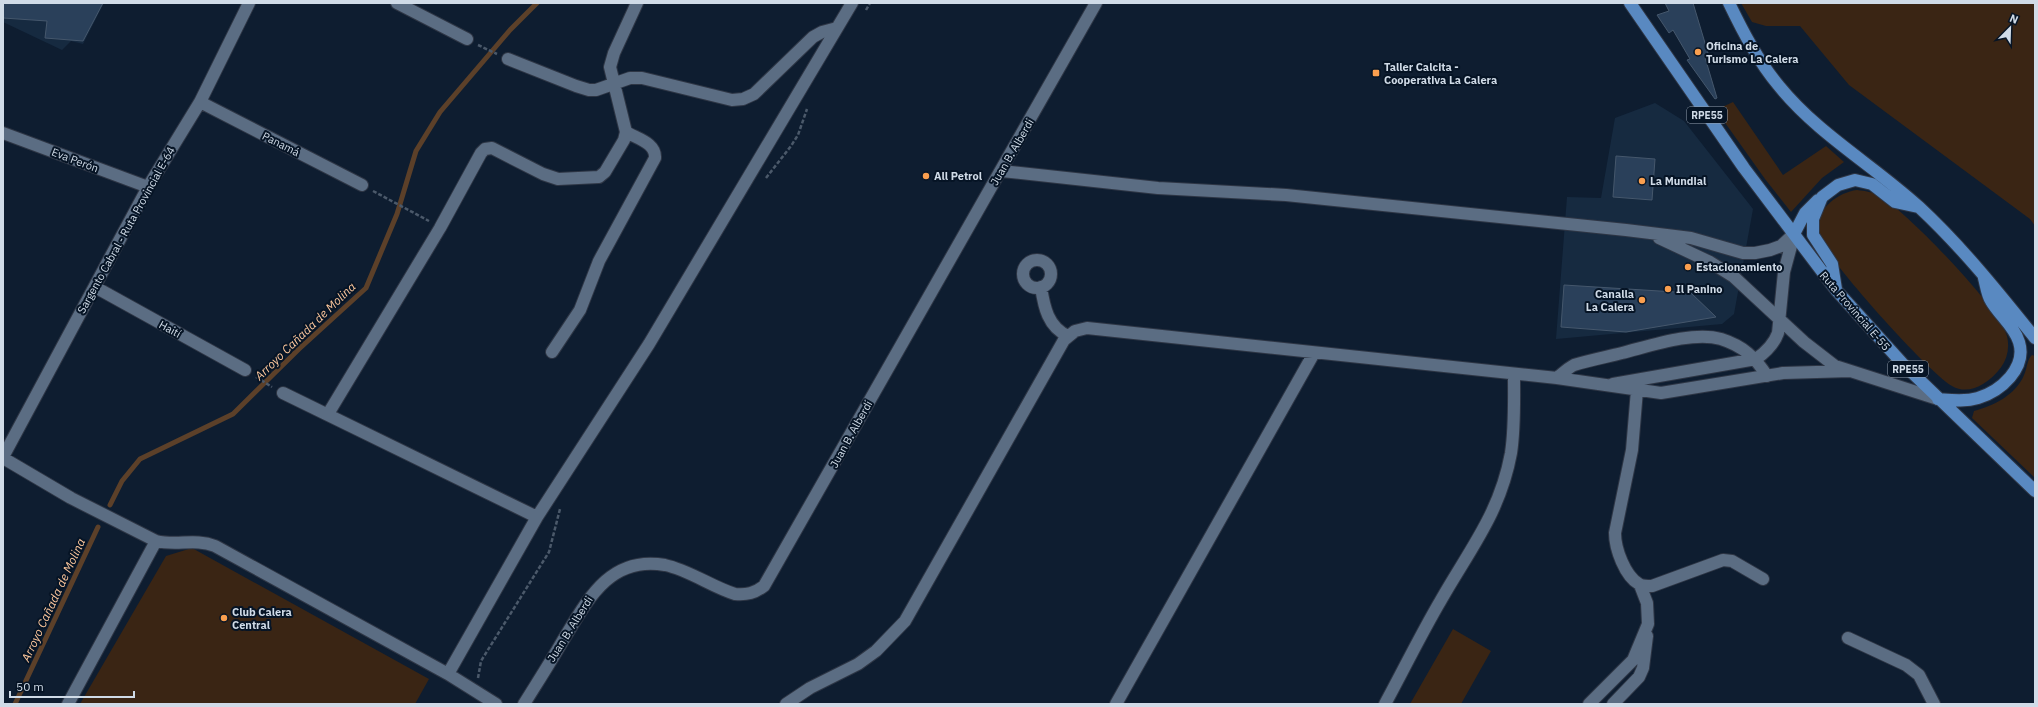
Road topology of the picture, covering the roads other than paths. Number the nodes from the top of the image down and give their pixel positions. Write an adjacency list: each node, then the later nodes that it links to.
1 (249, 3): 12 (street, Sargento Cabral - Ruta Provincial E-64)
2 (397, 3): 9 (street)
3 (636, 3): 11 (street)
4 (852, 3): 8 (street)
5 (1096, 3): 15 (street, Juan B. Alberdi)
6 (1630, 3): 21 (main road, Ruta Provincial E-55 / RPE55)
7 (1729, 3): 19 (main road)
8 (837, 28): 11 (street); 44 (street)
9 (467, 39)
10 (508, 59): 11 (street)
11 (614, 85): 13 (street)
12 (200, 102): 16 (street, Sargento Cabral - Ruta Provincial E-64); 17 (street, Panamá)
13 (626, 132): 29 (street); 41 (street)
14 (3, 133): 16 (street, Eva Perón)
15 (1002, 171): 20 (street); 53 (street, Juan B. Alberdi)
16 (148, 187): 23 (street, Sargento Cabral - Ruta Provincial E-64)
17 (365, 187)
18 (1822, 197): 19 (main road); 21 (main road); 25 (main road)
19 (1919, 207): 22 (main road)
20 (1649, 234): 21 (street); 26 (street)
21 (1794, 234): 25 (main road, Ruta Provincial E-55 / RPE55); 26 (street)
22 (1983, 273): 28 (main road); 40 (main road)
23 (95, 287): 32 (street, Haití); 42 (street, Sargento Cabral - Ruta Provincial E-64)
24 (1041, 288): 27 (street)
25 (1836, 290): 40 (main road, Ruta Provincial E-55 / RPE55)
26 (1779, 320): 31 (street); 33 (street)
27 (1068, 336): 30 (street); 54 (street)
28 (2035, 338)
29 (552, 352)
30 (1314, 353): 34 (street); 55 (street)
31 (1756, 359): 35 (street); 36 (street); 37 (street)
32 (245, 370)
33 (1850, 371): 35 (street); 40 (street)
34 (1514, 374): 36 (street); 56 (street)
35 (1767, 376): 38 (street)
36 (1557, 378): 37 (street)
37 (1608, 385): 38 (street)
38 (1637, 390): 47 (street)
39 (284, 393): 41 (street)
40 (1938, 399): 43 (main road, Ruta Provincial E-55 / RPE55)
41 (328, 414): 44 (street)
42 (3, 458): 45 (street)
43 (2035, 491)
44 (536, 516): 50 (street)
45 (156, 541): 50 (street); 51 (street)
46 (1763, 579): 47 (street)
47 (1640, 585): 48 (street)
48 (1648, 624): 57 (street); 58 (street)
49 (1848, 638): 59 (street)
50 (448, 674): 52 (street)
51 (68, 704)
52 (496, 704)
53 (524, 704)
54 (786, 704)
55 (1116, 704)
56 (1385, 704)
57 (1589, 704)
58 (1614, 704)
59 (1934, 704)

